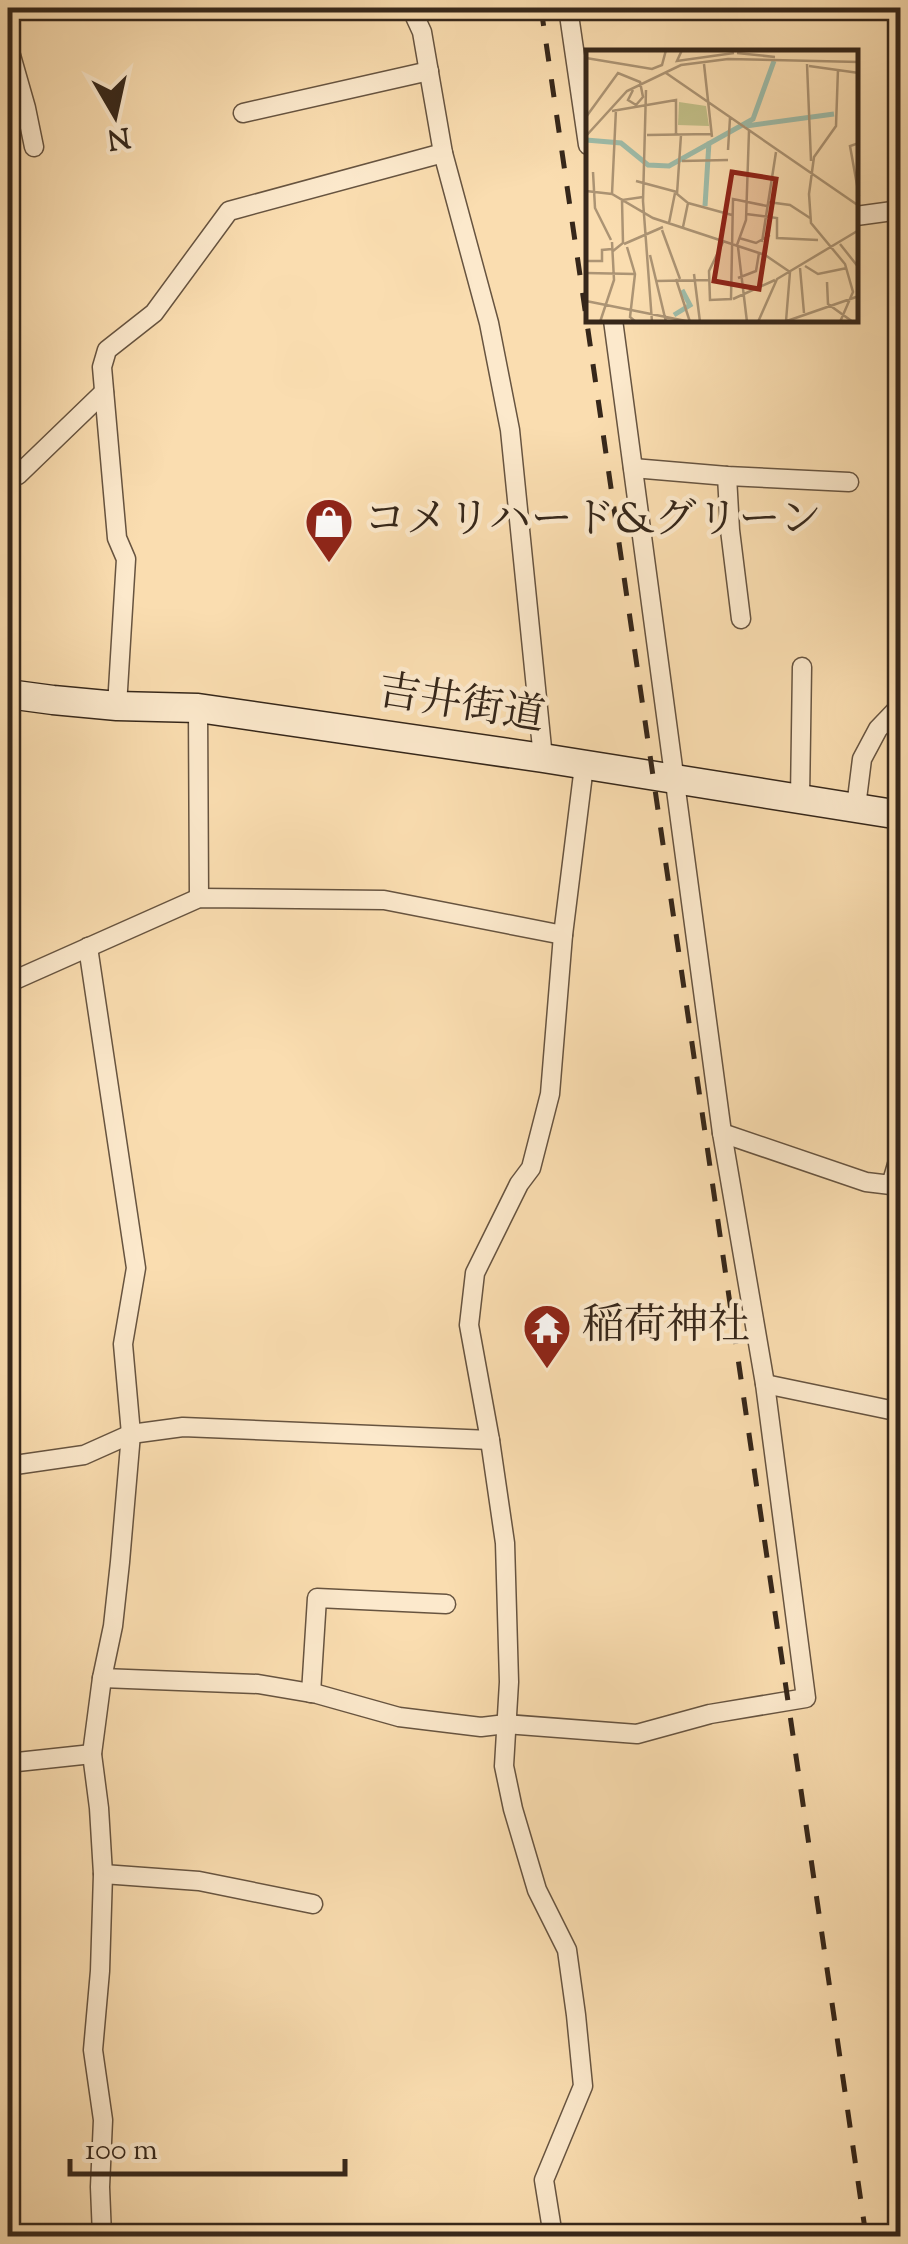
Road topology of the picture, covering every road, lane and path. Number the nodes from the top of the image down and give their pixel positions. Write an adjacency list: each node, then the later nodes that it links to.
1 (411, 8): 4 (street)
2 (568, 8): 6 (street)
3 (8, 45): 7 (street)
4 (428, 71): 5 (street); 8 (street)
5 (244, 113)
6 (586, 130)
7 (34, 147)
8 (443, 153): 12 (street); 23 (street)
9 (900, 210): 10 (street)
10 (858, 216)
11 (613, 322): 13 (street)
12 (104, 392): 14 (street); 20 (street)
13 (633, 468): 15 (street); 25 (street)
14 (8, 476)
15 (727, 476): 16 (street); 17 (street)
16 (849, 482)
17 (741, 619)
18 (802, 667): 26 (street)
19 (8, 694): 20 (main road, 吉井街道)
20 (117, 706): 22 (main road, 吉井街道)
21 (900, 706): 27 (street)
22 (198, 708): 23 (main road, 吉井街道); 29 (street)
23 (543, 758): 24 (main road, 吉井街道)
24 (584, 766): 25 (main road, 吉井街道); 30 (street)
25 (674, 780): 26 (main road, 吉井街道); 33 (street)
26 (800, 798): 27 (main road, 吉井街道)
27 (856, 807): 28 (main road, 吉井街道)
28 (900, 815)
29 (199, 898): 30 (street); 31 (street)
30 (564, 935): 38 (street)
31 (88, 947): 32 (street); 37 (street)
32 (8, 982)
33 (722, 1133): 34 (street); 35 (street)
34 (900, 1154)
35 (766, 1384): 36 (street); 43 (street)
36 (900, 1412)
37 (131, 1434): 38 (street); 39 (street); 41 (street)
38 (490, 1440): 43 (street)
39 (8, 1466)
40 (446, 1604): 42 (street)
41 (102, 1678): 42 (street); 44 (street)
42 (311, 1693): 43 (street)
43 (506, 1724): 49 (street)
44 (92, 1754): 45 (street); 46 (street)
45 (8, 1763)
46 (103, 1874): 47 (street); 48 (street)
47 (313, 1904)
48 (102, 2236)
49 (553, 2236)

